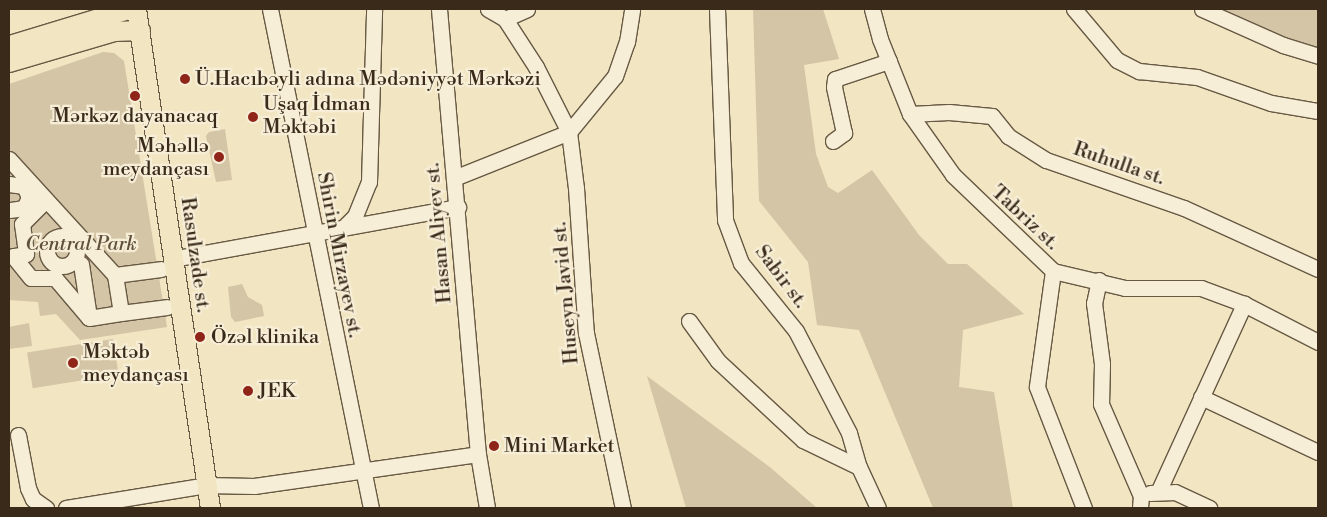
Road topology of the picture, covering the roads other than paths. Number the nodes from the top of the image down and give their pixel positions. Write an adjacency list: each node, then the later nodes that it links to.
1 (128, 9): 15 (main road)
2 (136, 9): 14 (main road, Rasulzade st.)
3 (270, 9): 31 (street, Shirin Mirzayev st.)
4 (374, 9): 30 (street)
5 (439, 9): 24 (street, Hasan Aliyev st.)
6 (488, 9): 13 (street)
7 (527, 9): 13 (street)
8 (632, 9): 21 (street)
9 (717, 9): 53 (street, Sabir st.)
10 (872, 9): 17 (street, Tabriz st.)
11 (1074, 9): 19 (street)
12 (1202, 9): 16 (street)
13 (505, 19): 21 (street, Huseyn Javid st.)
14 (140, 30): 18 (main road); 37 (main road, Rasulzade st.)
15 (9, 45)
16 (1318, 56)
17 (889, 61): 20 (street, Tabriz st.); 22 (street)
18 (9, 62)
19 (1318, 111)
20 (910, 114): 39 (street, Ruhulla st.); 40 (street, Tabriz st.)
21 (569, 132): 24 (street); 63 (street, Huseyn Javid st.)
22 (833, 140)
23 (9, 160): 25 (street); 26 (street)
24 (454, 178): 27 (street, Hasan Aliyev st.)
25 (10, 184): 26 (street)
26 (38, 196): 28 (street); 29 (street); 34 (street)
27 (458, 208): 30 (street); 52 (street, Hasan Aliyev st.)
28 (9, 210)
29 (58, 213): 32 (street); 35 (street)
30 (344, 227): 31 (street)
31 (314, 234): 37 (street); 54 (street, Shirin Mirzayev st.)
32 (54, 238): 33 (street); 38 (street)
33 (48, 255): 34 (street); 38 (street)
34 (18, 260): 38 (street); 46 (street)
35 (102, 261): 36 (street); 41 (street)
36 (81, 264): 38 (street); 46 (street)
37 (167, 264): 41 (street); 55 (main road, Rasulzade st.)
38 (64, 266)
39 (1318, 269)
40 (1053, 271): 42 (street); 65 (street, Tabriz st.)
41 (114, 275): 45 (street)
42 (1098, 280): 43 (street); 57 (street)
43 (1244, 304): 48 (street); 49 (street)
44 (167, 308): 45 (street)
45 (121, 314): 46 (street)
46 (89, 318)
47 (689, 321): 53 (street)
48 (1318, 342)
49 (1201, 397): 51 (street); 56 (street)
50 (18, 435): 58 (street)
51 (1318, 452)
52 (478, 454): 54 (street); 62 (street, Hasan Aliyev st.)
53 (859, 467): 64 (street, Sabir st.)
54 (363, 471): 55 (street); 61 (street, Shirin Mirzayev st.)
55 (206, 485): 59 (street); 60 (main road, Rasulzade st.)
56 (1159, 490): 57 (street); 66 (street)
57 (1140, 502)
58 (46, 508)
59 (66, 508)
60 (210, 508)
61 (371, 508)
62 (487, 508)
63 (623, 508)
64 (878, 508)
65 (1084, 508)
66 (1210, 508)

